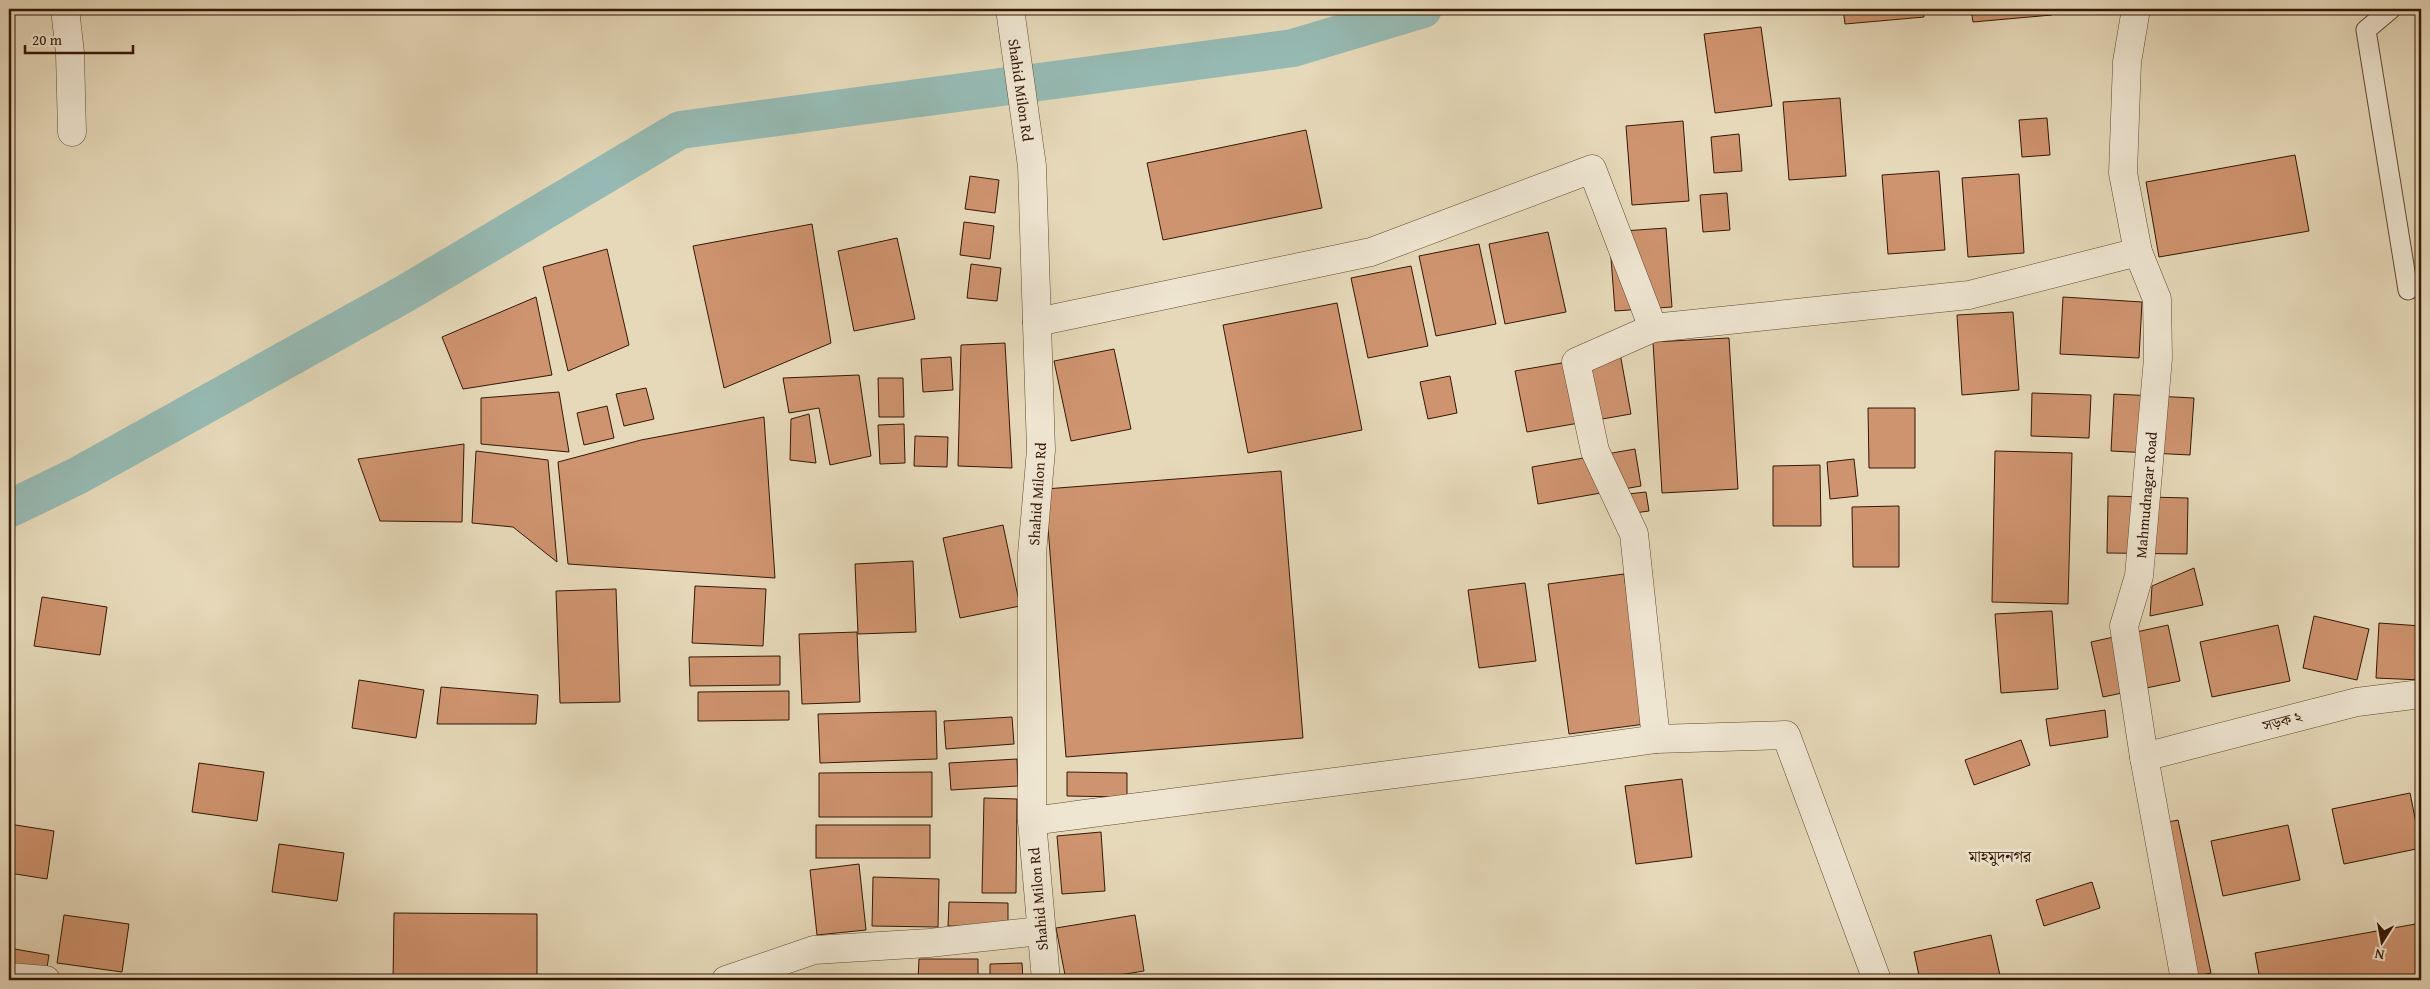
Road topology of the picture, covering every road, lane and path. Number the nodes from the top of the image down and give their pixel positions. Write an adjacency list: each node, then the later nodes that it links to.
1 (65, 9): 5 (street)
2 (1010, 9): 8 (street, Shahid Milon Rd)
3 (2136, 9): 6 (street, Mahmudnagar Road)
4 (2392, 9): 7 (lane)
5 (72, 132)
6 (2138, 252): 9 (street); 12 (street, Mahmudnagar Road)
7 (2408, 290)
8 (1037, 322): 9 (street); 13 (street, Shahid Milon Rd)
9 (1653, 328): 11 (street)
10 (2421, 694): 12 (street, সড়ক ২)
11 (1656, 739): 13 (street); 19 (street)
12 (2144, 757): 20 (street, Mahmudnagar Road)
13 (1032, 821): 14 (street, Shahid Milon Rd)
14 (1040, 931): 17 (street); 18 (street, Shahid Milon Rd)
15 (9, 977): 16 (street)
16 (46, 980)
17 (726, 980)
18 (1046, 980)
19 (1877, 980)
20 (2185, 980)

